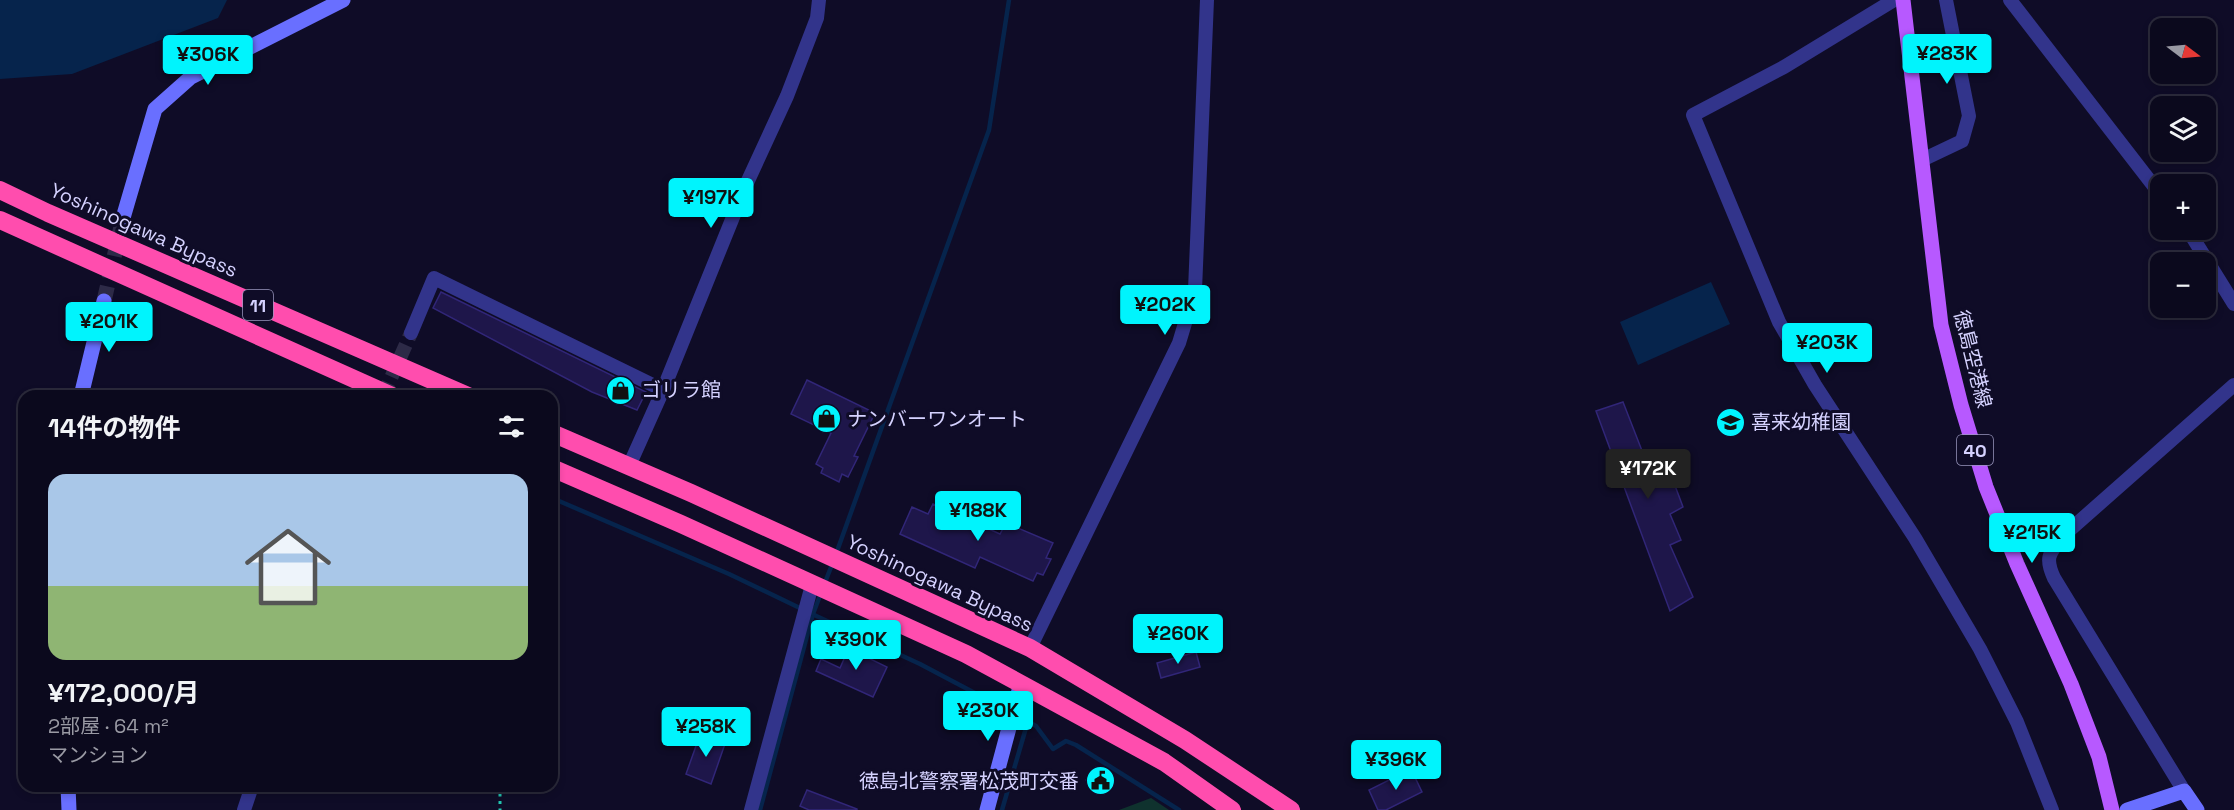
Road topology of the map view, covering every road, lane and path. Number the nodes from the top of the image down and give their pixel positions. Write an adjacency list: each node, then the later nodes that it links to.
1 (343, 0): 11 (main road)
2 (819, 0): 21 (street)
3 (1207, 0): 26 (street)
4 (1894, 0): 39 (street)
5 (1903, 0): 8 (main road, 徳島空港線 / 40)
6 (1946, 0): 8 (street)
7 (2010, 0): 9 (street)
8 (1922, 160): 40 (main road, 徳島空港線 / 40)
9 (2150, 181)
10 (0, 190): 20 (highway, Yoshinogawa Bypass / 11)
11 (123, 218)
12 (0, 220): 19 (highway, 11)
13 (2194, 240): 15 (street)
14 (104, 301): 18 (main road)
15 (2234, 304)
16 (411, 333): 21 (street)
17 (2234, 385): 28 (street)
18 (82, 390)
19 (379, 390)
20 (454, 390)
21 (663, 390): 23 (street)
22 (558, 436): 23 (highway, Yoshinogawa Bypass)
23 (629, 466): 26 (highway, Yoshinogawa Bypass)
24 (558, 471): 25 (highway)
25 (812, 585): 27 (highway); 35 (street)
26 (1030, 648): 38 (highway, Yoshinogawa Bypass)
27 (1021, 683): 36 (main road); 37 (highway)
28 (2184, 791): 41 (main road); 42 (main road)
29 (68, 792): 32 (main road)
30 (250, 792): 33 (street)
31 (500, 792): 34 (path)
32 (69, 810)
33 (244, 810)
34 (500, 810)
35 (751, 810)
36 (987, 810)
37 (1232, 810)
38 (1291, 810)
39 (2052, 810)
40 (2112, 810)
41 (2127, 810)
42 (2197, 810)

